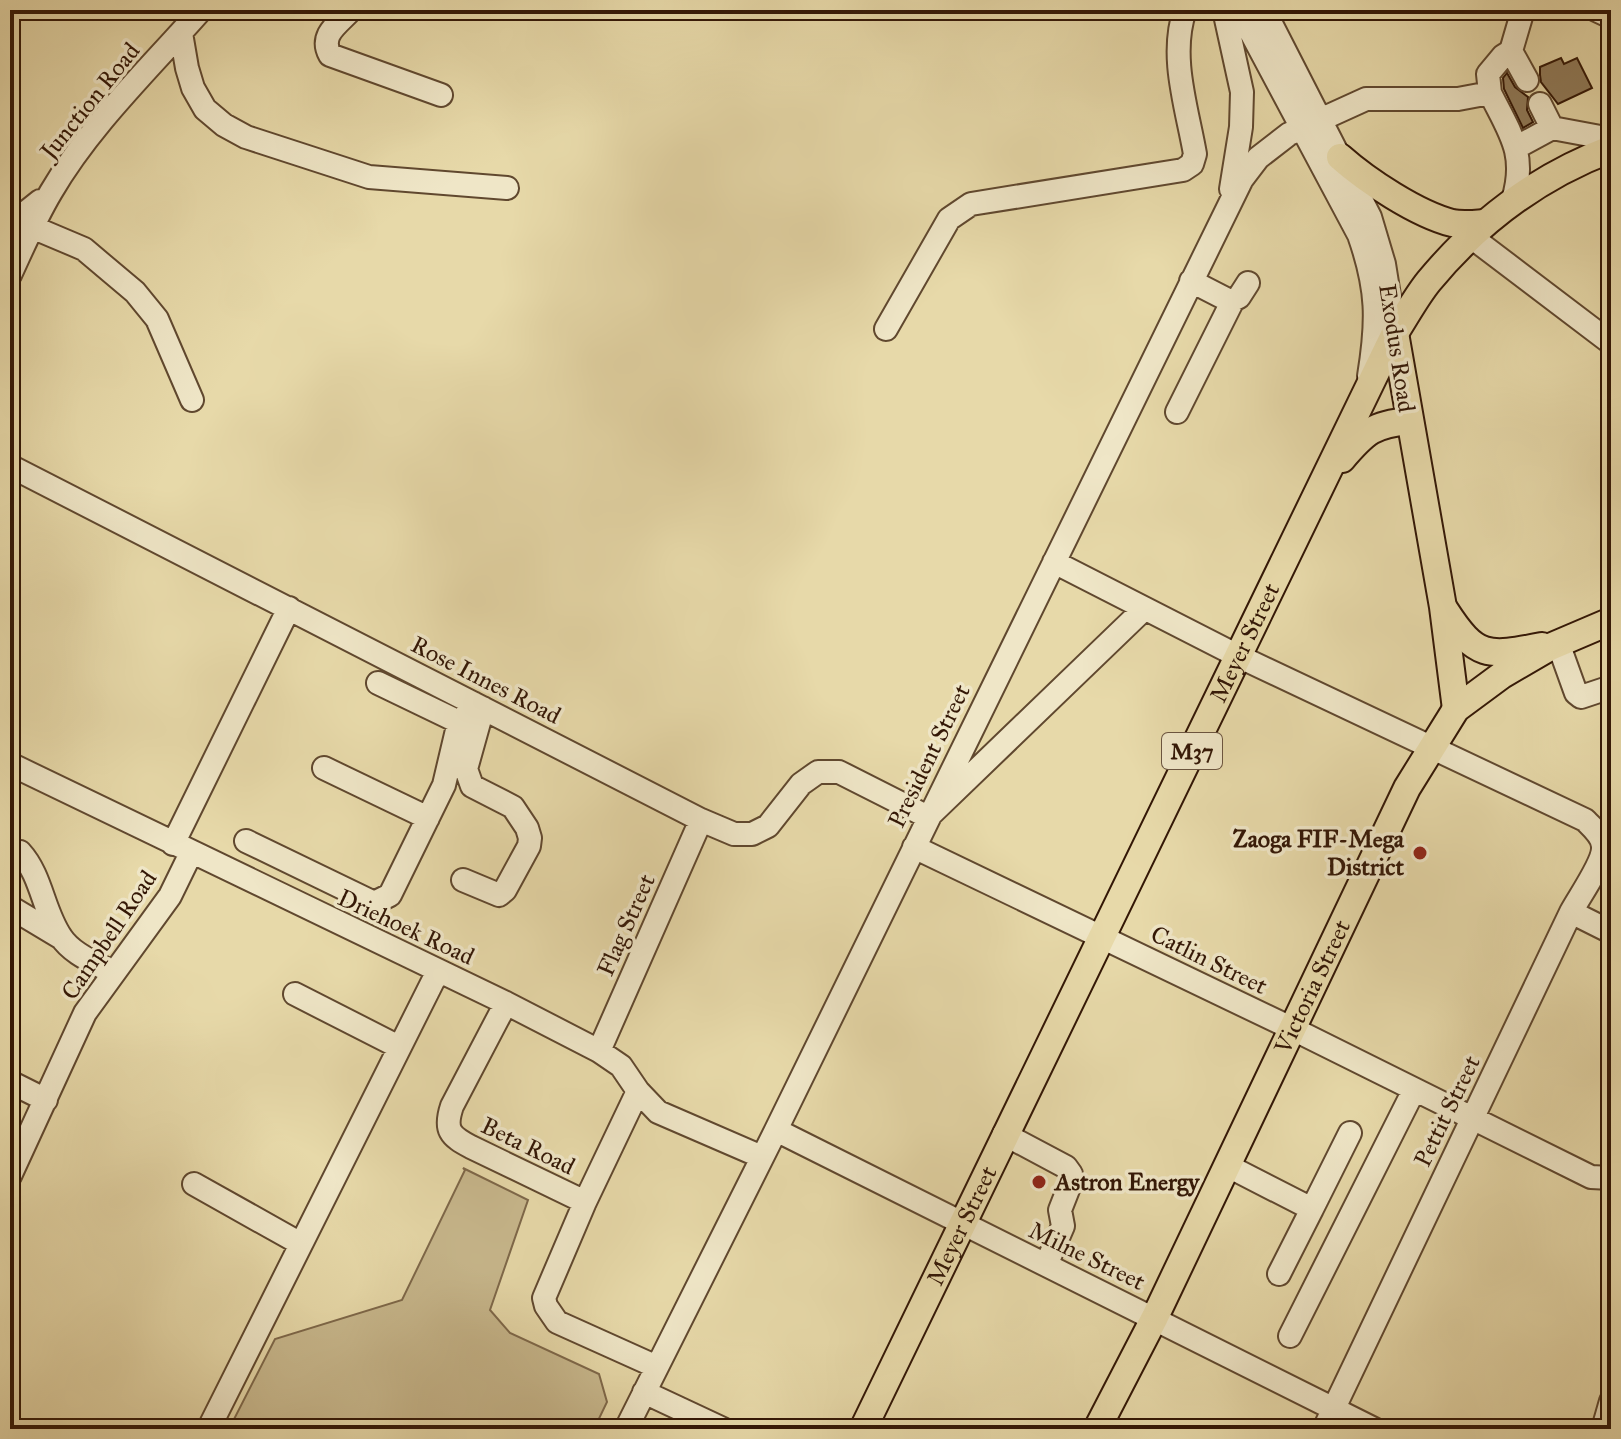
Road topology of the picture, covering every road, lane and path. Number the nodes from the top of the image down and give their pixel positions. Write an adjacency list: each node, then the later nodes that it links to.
1 (201, 10): 10 (street, Junction Road)
2 (351, 10): 14 (street)
3 (1185, 10): 29 (street)
4 (1224, 10): 24 (street)
5 (1239, 10): 16 (street, Exodus Road)
6 (1264, 10): 16 (street, Exodus Road)
7 (1523, 10): 11 (street)
8 (1596, 10): 9 (street)
9 (1611, 17)
10 (181, 33): 22 (street); 25 (street, Junction Road)
11 (1511, 51): 12 (street); 13 (street)
12 (1527, 80)
13 (1490, 93): 16 (street, President Street); 19 (street)
14 (441, 95)
15 (1540, 104): 17 (street)
16 (1312, 123): 21 (street, Exodus Road); 24 (street, President Street); 32 (street, Exodus Road)
17 (1552, 128): 18 (street); 19 (street)
18 (1611, 139)
19 (1517, 147): 23 (street)
20 (1611, 149): 23 (main road, Meyer Street / M37)
21 (1340, 157): 26 (main road); 30 (street, Exodus Road)
22 (507, 188)
23 (1513, 200): 26 (main road, Meyer Street / M37)
24 (1228, 206): 28 (street, President Street)
25 (21, 226): 27 (street, Junction Road); 33 (street)
26 (1476, 230): 30 (main road, Meyer Street / M37); 31 (street)
27 (10, 275)
28 (1188, 286): 34 (street); 38 (street, President Street)
29 (886, 329)
30 (1395, 333): 32 (main road, Meyer Street / M37); 35 (main road, Exodus Road)
31 (1611, 343)
32 (1367, 388): 37 (main road, Meyer Street / M37)
33 (192, 400)
34 (1177, 412)
35 (1409, 421): 37 (main road); 39 (main road, Exodus Road)
36 (10, 466): 40 (street, Rose Innes Road)
37 (1319, 486): 44 (main road, Meyer Street / M37)
38 (1054, 562): 41 (street); 53 (street, President Street)
39 (1443, 607): 43 (main road); 48 (main road, Exodus Road)
40 (289, 608): 47 (street, Rose Innes Road); 58 (street, Campbell Road)
41 (1144, 609): 44 (street); 53 (street)
42 (1611, 621): 43 (main road, Victoria Street)
43 (1554, 645): 46 (street); 48 (main road, Victoria Street)
44 (1238, 656): 50 (street); 64 (main road, Meyer Street / M37)
45 (378, 683): 49 (street)
46 (1611, 687)
47 (478, 705): 49 (street); 55 (street, Rose Innes Road); 60 (street)
48 (1456, 709): 50 (main road, Victoria Street)
49 (461, 723): 54 (street)
50 (1431, 747): 62 (street, Pettit Street); 70 (main road, Victoria Street)
51 (10, 764): 58 (street, Driehoek Road)
52 (324, 768): 54 (street)
53 (928, 817): 55 (street, Rose Innes Road); 57 (street, President Street)
54 (428, 818): 56 (street)
55 (701, 820): 72 (street, Flag Street)
56 (246, 841)
57 (914, 847): 64 (street, Catlin Street); 78 (street, President Street)
58 (182, 849): 66 (street, Driehoek Road); 67 (street, Campbell Road)
59 (20, 852): 65 (street)
60 (463, 880)
61 (10, 907): 65 (street)
62 (1571, 912): 63 (street); 77 (street, Pettit Street)
63 (1611, 932)
64 (1101, 936): 70 (street, Catlin Street); 80 (main road, Meyer Street / M37)
65 (60, 937): 67 (street)
66 (438, 971): 69 (street, Driehoek Road); 71 (street)
67 (113, 973): 76 (street, Campbell Road)
68 (295, 994): 71 (street)
69 (506, 1003): 72 (street, Driehoek Road); 86 (street, Beta Road)
70 (1291, 1028): 74 (street, Catlin Street); 82 (main road, Victoria Street)
71 (399, 1047): 89 (street)
72 (599, 1051): 75 (street, Driehoek Road)
73 (10, 1082): 76 (street)
74 (1414, 1090): 77 (street, Catlin Street); 93 (street)
75 (638, 1091): 81 (street, Driehoek Road); 86 (street)
76 (46, 1100): 83 (street, Campbell Road)
77 (1472, 1119): 84 (street, Catlin Street); 97 (street, Pettit Street)
78 (776, 1130): 81 (street, President Street); 88 (street, Milne Street)
79 (1350, 1133): 87 (street)
80 (1004, 1134): 88 (main road, Meyer Street / M37); 90 (street)
81 (762, 1157): 94 (street, President Street)
82 (1226, 1165): 87 (street); 92 (main road, Victoria Street)
83 (10, 1176)
84 (1611, 1178)
85 (194, 1184): 89 (street)
86 (585, 1202): 94 (street)
87 (1312, 1209): 91 (street)
88 (960, 1224): 90 (street, Milne Street); 101 (main road, Meyer Street / M37)
89 (301, 1244): 98 (street)
90 (1046, 1265): 92 (street, Milne Street)
91 (1279, 1274)
92 (1155, 1317): 97 (street, Milne Street); 102 (main road, Victoria Street)
93 (1290, 1336)
94 (657, 1367): 95 (street, President Street)
95 (644, 1392): 99 (street, President Street); 100 (street)
96 (1611, 1401): 104 (street)
97 (1328, 1419): 103 (street, Milne Street)
98 (209, 1428)
99 (626, 1429)
100 (723, 1429)
101 (863, 1429)
102 (1097, 1429)
103 (1374, 1429)
104 (1603, 1429)

